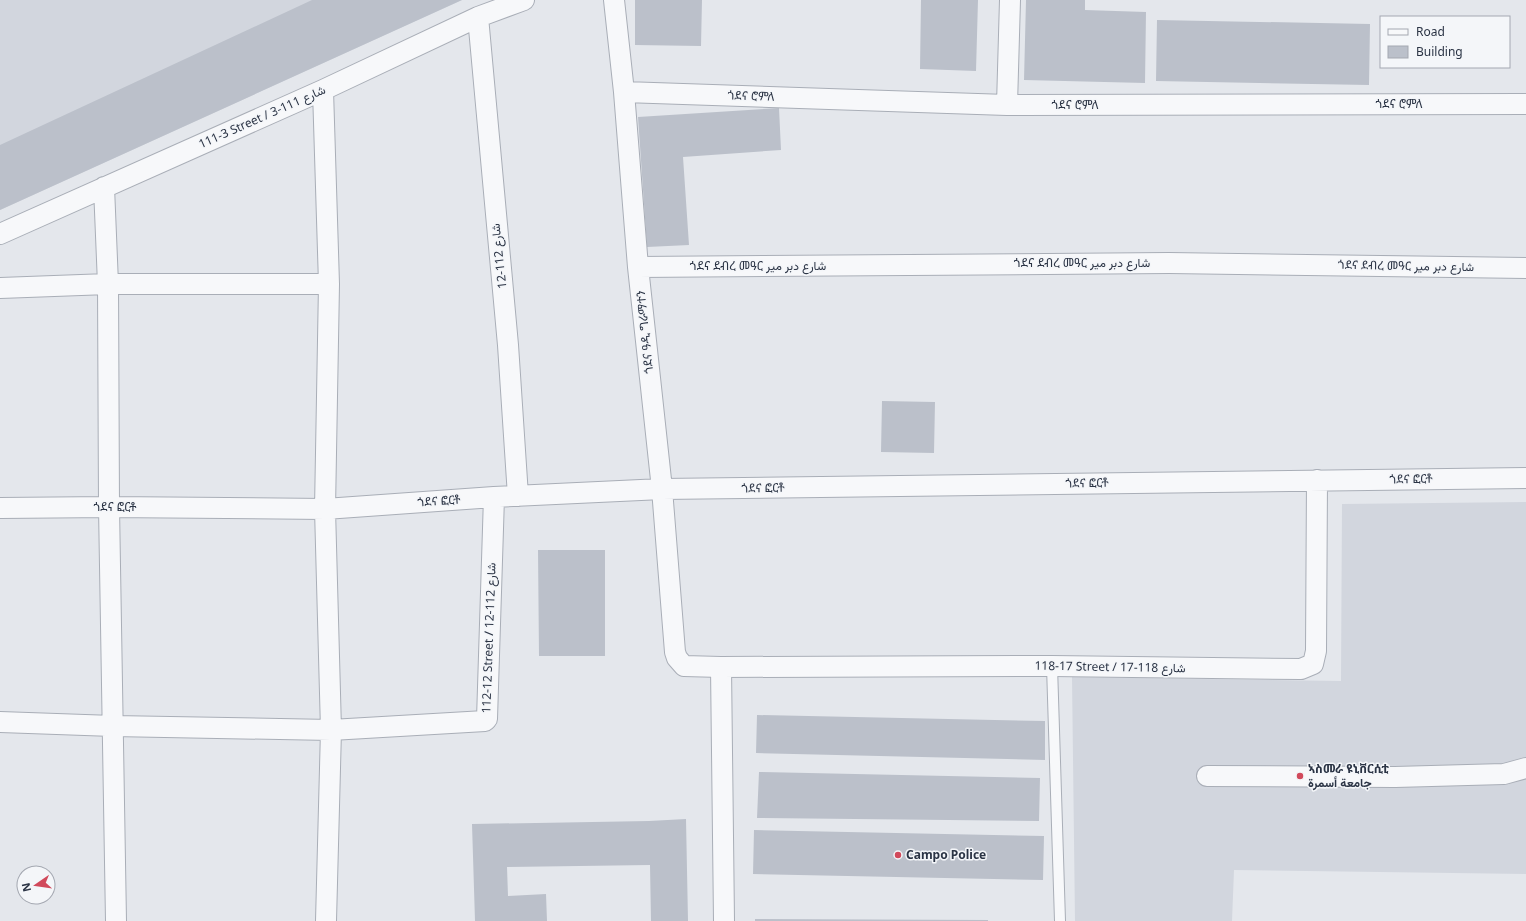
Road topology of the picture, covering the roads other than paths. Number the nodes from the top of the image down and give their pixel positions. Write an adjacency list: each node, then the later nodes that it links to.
1 (524, 0): 4 (street, 111-3 Street / شارع 111-3)
2 (614, 0): 6 (street, ጎደና ዓዲ ግራማተን)
3 (1010, 0): 8 (street)
4 (478, 17): 5 (street, 111-3 Street / شارع 111-3); 19 (street, شارع 112-12)
5 (323, 90): 9 (street, 111-3 Street / شارع 111-3); 14 (street)
6 (624, 92): 8 (street, ጎደና ሮምለ); 11 (street, ጎደና ዓዲ ግራማተን)
7 (1526, 104): 8 (street, ጎደና ሮምለ)
8 (1007, 105)
9 (104, 187): 10 (street, 111-3 Street / شارع 111-3); 13 (street)
10 (0, 234)
11 (638, 267): 12 (street, ጎደና ደብረ መዓር شارع دبر مير); 18 (street, ጎደና ዓዲ ግራማተን)
12 (1526, 268)
13 (108, 284): 14 (street); 15 (street); 21 (street)
14 (329, 284): 23 (street)
15 (0, 288)
16 (1526, 478): 17 (street, ጎደና ፎርቶ)
17 (1316, 480): 18 (street, ጎደና ፎርቶ); 26 (street, 118-17 Street / شارع 118-17)
18 (662, 489): 19 (street, ጎደና ፎርቶ); 24 (street, ጎደና ዓዲ ግራማተን)
19 (518, 496): 20 (street, ጎደና ፎርቶ)
20 (494, 497): 23 (street, ጎደና ፎርቶ); 29 (street, 112-12 Street / شارع 112-12)
21 (109, 507): 22 (street, ጎደና ፎርቶ); 23 (street, ጎደና ፎርቶ); 28 (street)
22 (0, 508)
23 (325, 509): 29 (street)
24 (680, 662): 25 (street, 118-17 Street / شارع 118-17)
25 (721, 666): 26 (street, 118-17 Street / شارع 118-17); 34 (street)
26 (1052, 666): 35 (lane)
27 (0, 722): 28 (street)
28 (113, 726): 29 (street); 32 (street)
29 (331, 730): 33 (street)
30 (1526, 768): 31 (street)
31 (1207, 776)
32 (116, 921)
33 (326, 921)
34 (724, 921)
35 (1060, 921)

